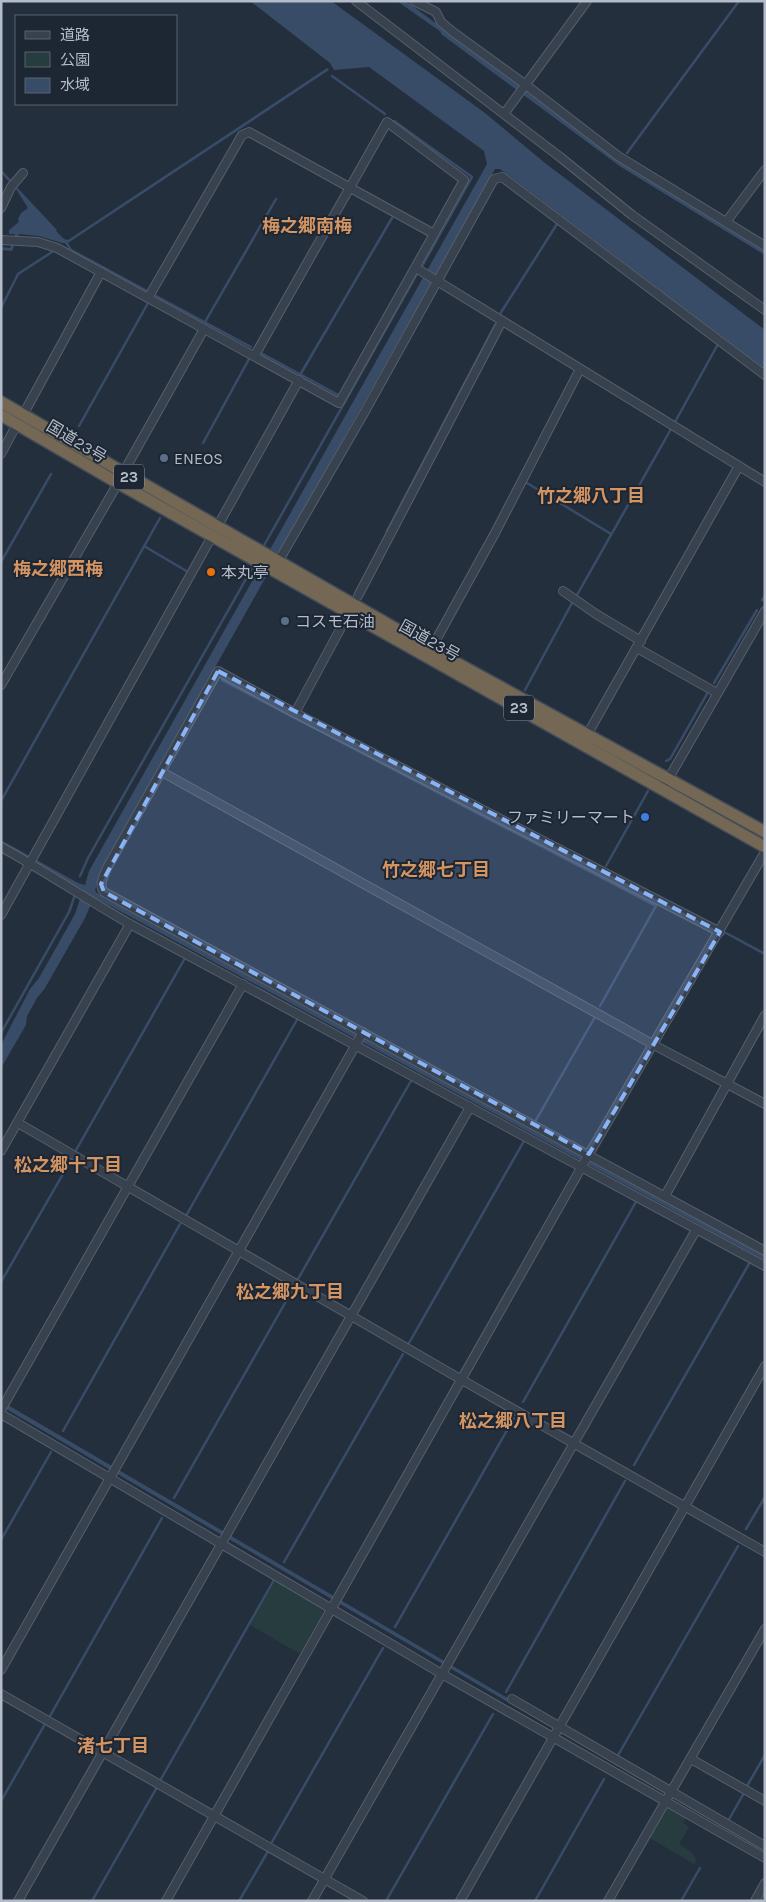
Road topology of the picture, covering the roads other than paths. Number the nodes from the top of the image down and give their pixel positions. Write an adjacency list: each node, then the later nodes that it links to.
1 (356, 1): 5 (street)
2 (414, 1): 4 (street)
3 (587, 1): 4 (street)
4 (523, 89): 5 (street); 10 (street)
5 (504, 114): 18 (street)
6 (765, 170): 10 (street)
7 (22, 173): 9 (street)
8 (348, 188): 11 (street); 11 (street); 17 (street); 21 (street)
9 (1, 208)
10 (726, 222): 13 (street)
11 (434, 234): 14 (street)
12 (5, 240): 15 (street)
13 (765, 246)
14 (419, 270): 16 (street); 24 (street)
15 (101, 272): 17 (street); 28 (street)
16 (436, 280): 19 (street); 23 (street); 34 (street)
17 (148, 298): 20 (street)
18 (765, 310)
19 (502, 321): 22 (street); 36 (street)
20 (204, 329): 21 (street); 31 (street)
21 (255, 355): 24 (street)
22 (580, 369): 30 (street); 40 (street)
23 (765, 375)
24 (299, 380): 33 (street)
25 (1, 401): 28 (highway)
26 (1, 415): 28 (highway, 国道23号 / 23)
27 (1, 418): 28 (highway)
28 (20, 419): 29 (street); 31 (highway, 国道23号 / 23)
29 (1, 454)
30 (739, 466): 32 (street); 39 (street)
31 (120, 478): 33 (highway, 国道23号 / 23); 41 (street)
32 (765, 482)
33 (215, 532): 34 (highway, 国道23号 / 23); 51 (street)
34 (276, 565): 40 (highway, 国道23号 / 23); 46 (highway, 国道23号 / 23)
35 (563, 591): 39 (street)
36 (358, 596)
37 (765, 611): 42 (street)
38 (344, 622): 43 (street)
39 (639, 644): 42 (street); 44 (street)
40 (432, 649): 44 (highway, 国道23号 / 23)
41 (1, 684)
42 (717, 693): 46 (street)
43 (295, 713): 45 (street); 56 (street)
44 (587, 735): 46 (highway, 国道23号 / 23)
45 (162, 772): 52 (street); 61 (street)
46 (666, 784): 47 (highway, 国道23号 / 23); 49 (highway, 国道23号 / 23)
47 (765, 832)
48 (1, 847): 51 (street)
49 (765, 847)
50 (765, 852): 56 (street)
51 (32, 860): 53 (street); 54 (street)
52 (103, 893): 53 (street); 59 (street)
53 (96, 903): 55 (street)
54 (1, 915)
55 (130, 924): 57 (street); 65 (street)
56 (720, 932): 61 (street)
57 (243, 984): 60 (street); 69 (street)
58 (765, 1015): 62 (street)
59 (363, 1032): 60 (street); 67 (street)
60 (356, 1045): 64 (street); 72 (street)
61 (654, 1045): 62 (street); 67 (street)
62 (727, 1084): 63 (street); 70 (street)
63 (765, 1104)
64 (470, 1107): 68 (street); 75 (street)
65 (18, 1123): 66 (street); 69 (street)
66 (1, 1151)
67 (590, 1154): 68 (street); 70 (street)
68 (582, 1167): 71 (street); 77 (street)
69 (128, 1188): 72 (street); 78 (street)
70 (665, 1196): 73 (street)
71 (696, 1230): 74 (street); 80 (street)
72 (239, 1251): 75 (street); 81 (street)
73 (765, 1251)
74 (765, 1266)
75 (352, 1316): 77 (street); 83 (street)
76 (765, 1366): 82 (street)
77 (462, 1380): 80 (street); 85 (street)
78 (3, 1407)
79 (1, 1414): 81 (street)
80 (574, 1443): 82 (street); 87 (street)
81 (111, 1476): 83 (street); 88 (street)
82 (685, 1506): 84 (street); 91 (street)
83 (225, 1539): 85 (street); 92 (street)
84 (765, 1552)
85 (333, 1607): 87 (street); 97 (street)
86 (765, 1629): 93 (street)
87 (445, 1668): 91 (street); 100 (street)
88 (1, 1670)
89 (1, 1694): 92 (street)
90 (512, 1699): 91 (street)
91 (556, 1732): 94 (street); 96 (street); 106 (street)
92 (102, 1751): 97 (street); 102 (street)
93 (691, 1759): 94 (street); 95 (street)
94 (672, 1792): 96 (street); 98 (street)
95 (765, 1801)
96 (666, 1802): 99 (street); 107 (street)
97 (214, 1815): 100 (street); 103 (street)
98 (765, 1846)
99 (765, 1858)
100 (325, 1879): 104 (street); 105 (street)
101 (765, 1883): 108 (street)
102 (18, 1901)
103 (166, 1901)
104 (312, 1901)
105 (363, 1901)
106 (460, 1901)
107 (608, 1901)
108 (755, 1901)

